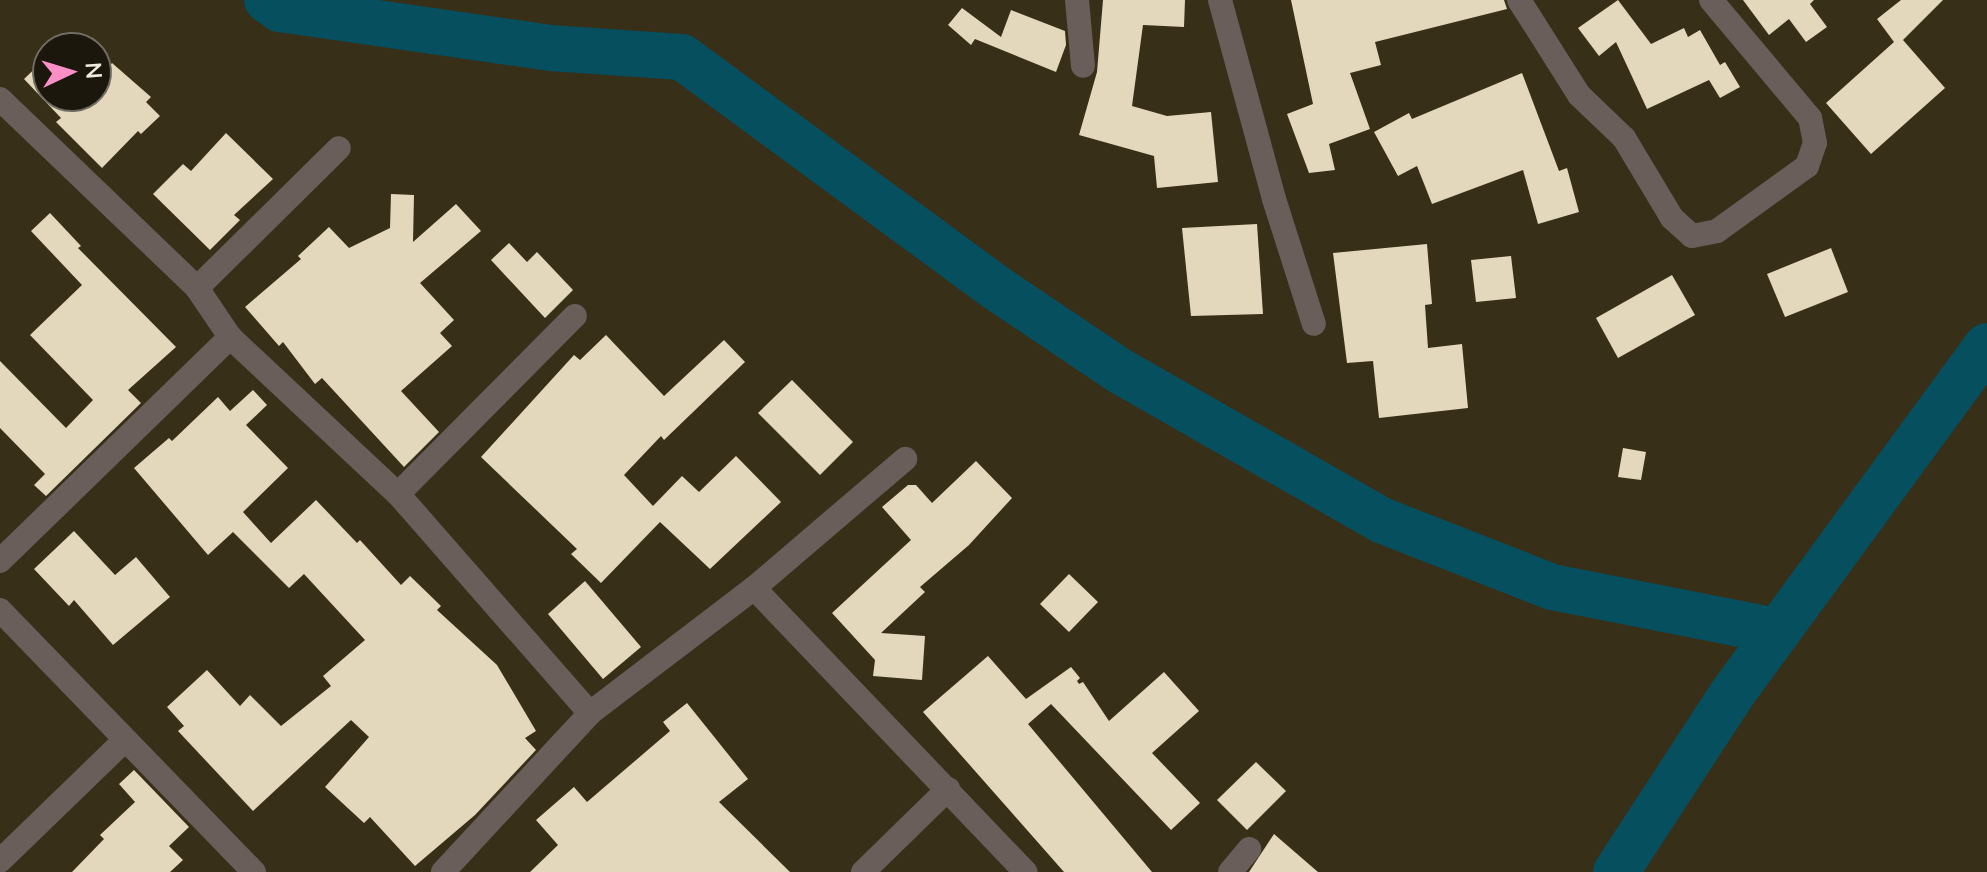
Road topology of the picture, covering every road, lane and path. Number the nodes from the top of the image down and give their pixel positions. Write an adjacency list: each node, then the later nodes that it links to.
1 (1077, 0): 5 (street)
2 (1220, 0): 10 (street)
3 (1519, 0): 4 (street)
4 (1711, 0)
5 (1083, 66)
6 (0, 99): 8 (street)
7 (339, 148): 8 (street)
8 (197, 288): 11 (street)
9 (575, 316): 13 (street)
10 (1314, 324)
11 (230, 337): 13 (street); 14 (street)
12 (905, 459): 15 (street)
13 (398, 494): 17 (street)
14 (0, 561)
15 (754, 588): 17 (street); 19 (street)
16 (0, 610): 18 (street)
17 (590, 713): 23 (street)
18 (125, 740): 21 (street); 22 (street)
19 (948, 789): 24 (street); 25 (street)
20 (1249, 849): 26 (street)
21 (0, 861)
22 (254, 872)
23 (443, 872)
24 (863, 872)
25 (1025, 872)
26 (1230, 872)

